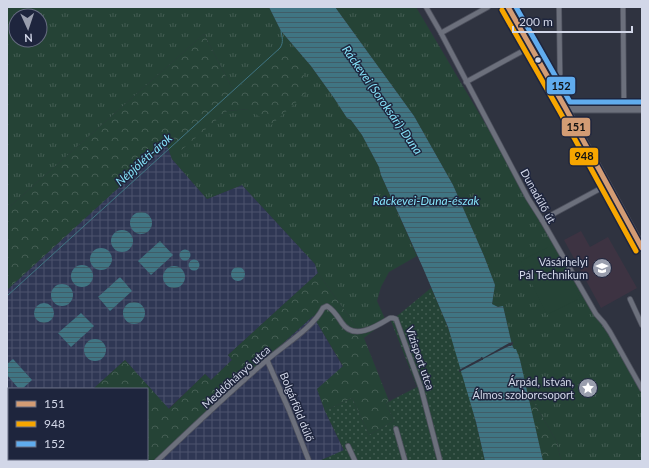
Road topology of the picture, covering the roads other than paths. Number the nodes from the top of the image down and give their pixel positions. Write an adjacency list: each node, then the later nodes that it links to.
1 (426, 7): 6 (street, Dunadűlő út)
2 (488, 7): 6 (street)
3 (508, 7): 7 (street)
4 (559, 7): 9 (street)
5 (623, 7): 11 (street)
6 (441, 33): 8 (street, Dunadűlő út)
7 (530, 47): 8 (street); 9 (street)
8 (466, 82): 14 (street, Dunadűlő út)
9 (552, 84): 10 (street)
10 (566, 109): 11 (street); 13 (street)
11 (624, 109): 12 (street)
12 (642, 109)
13 (607, 185): 14 (street); 15 (street)
14 (542, 220): 20 (street, Dunadűlő út)
15 (642, 248)
16 (630, 299): 18 (street)
17 (327, 306): 19 (street, Meddőhányó utca); 27 (street, Vízisport utca)
18 (642, 324)
19 (267, 360): 23 (street, Meddőhányó utca); 24 (street, Bolgárföld dűlő)
20 (642, 389)
21 (396, 429): 26 (street)
22 (348, 446): 25 (street)
23 (156, 461)
24 (309, 461)
25 (354, 461)
26 (404, 461)
27 (440, 461)

